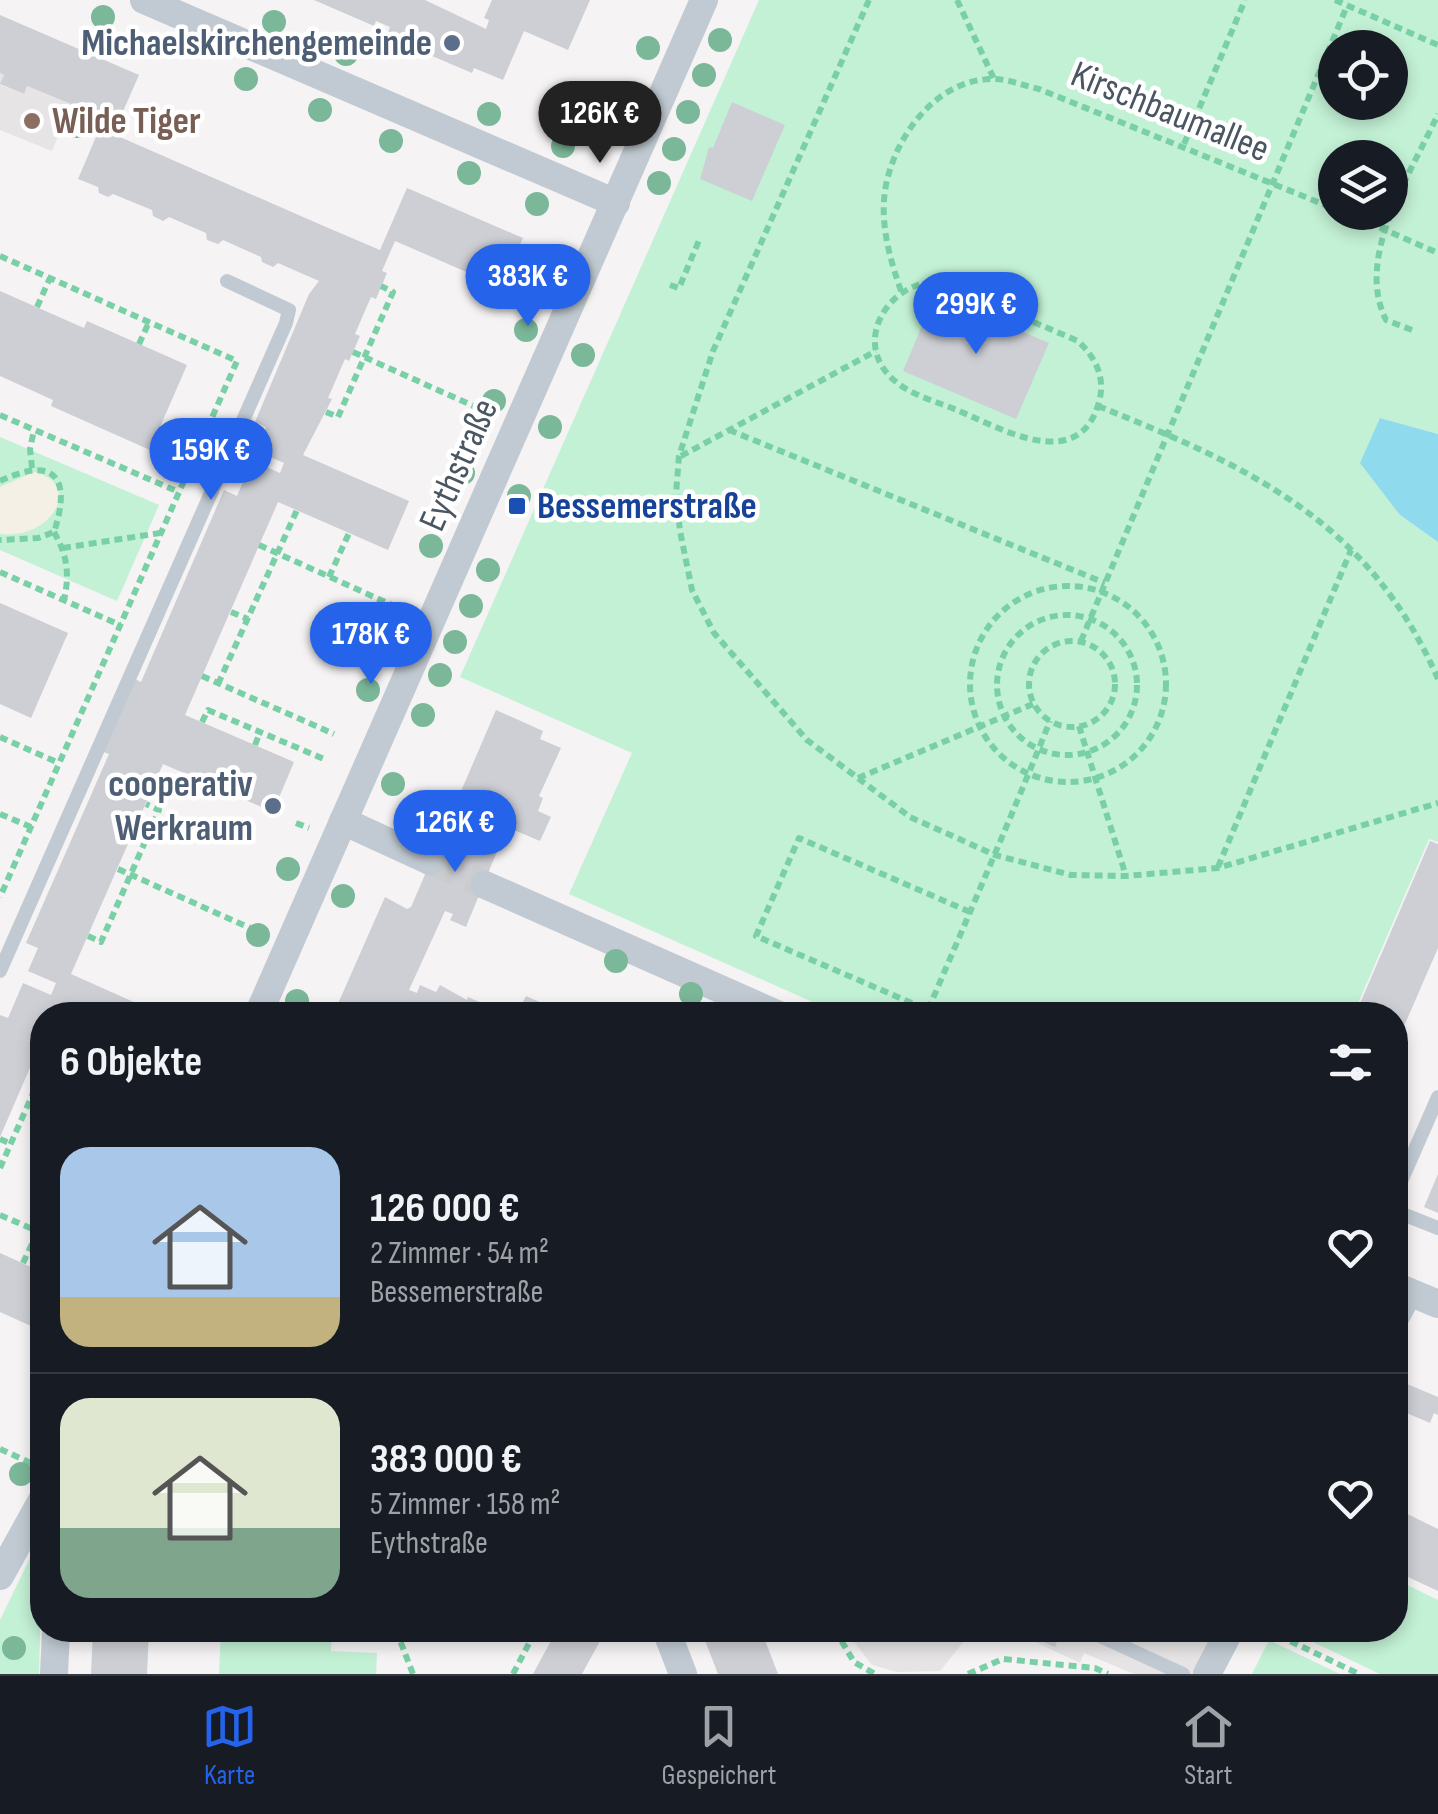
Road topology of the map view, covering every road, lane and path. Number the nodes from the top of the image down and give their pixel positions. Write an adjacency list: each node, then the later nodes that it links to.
1 (144, 0): 7 (street)
2 (704, 0): 16 (street, Eythstraße)
3 (869, 0): 40 (path)
4 (957, 0): 10 (path)
5 (1245, 0): 12 (path)
6 (1334, 0): 8 (path)
7 (176, 6): 16 (street)
8 (1348, 6): 9 (path); 14 (path)
9 (1438, 46)
10 (994, 79): 12 (path, Kirschbaumallee); 25 (path)
11 (1438, 114): 13 (path)
12 (1184, 144): 14 (path, Kirschbaumallee)
13 (1408, 181)
14 (1273, 182): 15 (path, Kirschbaumallee); 39 (path)
15 (1318, 201)
16 (616, 203): 86 (street, Eythstraße)
17 (1386, 230): 19 (path); 28 (path)
18 (700, 238): 23 (path)
19 (1438, 253)
20 (0, 256): 21 (path)
21 (50, 278): 26 (path); 27 (path)
22 (227, 281): 99 (lane)
23 (670, 285)
24 (382, 286): 32 (path)
25 (901, 291): 31 (path); 33 (path)
26 (37, 308)
27 (149, 322): 29 (path); 43 (path)
28 (1412, 330)
29 (139, 344)
30 (353, 352): 32 (path)
31 (876, 352): 33 (path); 38 (path)
32 (365, 356): 34 (path); 35 (path)
33 (1098, 406): 39 (path)
34 (478, 408)
35 (326, 412)
36 (0, 415): 37 (path)
37 (34, 430): 41 (path); 43 (path)
38 (729, 430): 40 (path); 55 (path)
39 (1168, 434): 51 (path); 55 (path)
40 (680, 456): 81 (path)
41 (32, 468): 42 (path); 45 (path)
42 (0, 481)
43 (179, 492): 47 (path)
44 (297, 510): 52 (path)
45 (54, 532): 48 (path); 50 (path)
46 (349, 532): 54 (path)
47 (160, 533): 50 (path); 61 (path)
48 (0, 540)
49 (259, 546): 52 (path)
50 (63, 548): 56 (path)
51 (1351, 550): 64 (path); 90 (path)
52 (276, 554): 54 (path); 60 (path)
53 (0, 572): 56 (path)
54 (328, 577): 57 (path)
55 (1104, 587): 59 (path); 71 (path); 82 (path)
56 (64, 600): 61 (path)
57 (392, 605)
58 (230, 612): 60 (path)
59 (1090, 618): 62 (path); 67 (path); 77 (path)
60 (248, 619): 65 (path)
61 (120, 625): 79 (path)
62 (1081, 641): 66 (path); 70 (path)
63 (202, 676): 65 (path)
64 (1438, 679)
65 (218, 684): 73 (path)
66 (1033, 704): 67 (path); 68 (path)
67 (1004, 717): 71 (path); 76 (path)
68 (1050, 721): 70 (path); 76 (path)
69 (202, 722): 72 (path)
70 (1079, 726): 77 (path)
71 (980, 728): 80 (path); 81 (path)
72 (260, 732): 75 (path); 78 (path)
73 (334, 734)
74 (0, 737): 79 (path)
75 (255, 745)
76 (1038, 750): 77 (path); 80 (path)
77 (1087, 752): 82 (path)
78 (324, 759)
79 (59, 763): 87 (path)
80 (1028, 774): 82 (path); 88 (path)
81 (858, 778): 88 (path)
82 (1096, 779): 93 (path)
83 (146, 804): 92 (path)
84 (1438, 804): 90 (path)
85 (0, 814): 87 (path)
86 (343, 821): 89 (street); 100 (street, Eythstraße)
87 (31, 827): 95 (path)
88 (995, 855): 93 (path); 96 (path)
89 (430, 861)
90 (1218, 868): 93 (path)
91 (118, 869): 92 (path)
92 (131, 874): 97 (path); 98 (path)
93 (1126, 876)
94 (485, 885): 101 (street)
95 (0, 895)
96 (970, 912): 102 (path); 103 (path)
97 (250, 928)
98 (88, 936)
99 (0, 970)
100 (264, 1002)
101 (750, 1002)
102 (909, 1002)
103 (931, 1002)
104 (27, 1076): 105 (path)
105 (30, 1077)
106 (1438, 1096): 110 (lane)
107 (30, 1103): 109 (path)
108 (0, 1139): 109 (path)
109 (11, 1144): 111 (path)
110 (1408, 1165)
111 (0, 1168)
112 (0, 1215): 114 (path)
113 (1408, 1216): 115 (lane)
114 (30, 1228)
115 (1438, 1228)
116 (30, 1250): 117 (path)
117 (23, 1263)
118 (1408, 1292): 119 (street)
119 (1438, 1304)
120 (0, 1449): 121 (path)
121 (30, 1463)
122 (30, 1522): 123 (street)
123 (0, 1576)
124 (55, 1642): 133 (street)
125 (400, 1642): 134 (path)
126 (530, 1642): 135 (path)
127 (671, 1642): 136 (street)
128 (842, 1642): 137 (path)
129 (1113, 1642): 140 (lane)
130 (1224, 1642): 141 (street)
131 (1292, 1642): 142 (path)
132 (985, 1672): 138 (path); 139 (path)
133 (54, 1674)
134 (412, 1674)
135 (514, 1674)
136 (683, 1674)
137 (874, 1674)
138 (968, 1674)
139 (1108, 1674)
140 (1183, 1674)
141 (1207, 1674)
142 (1359, 1674)

